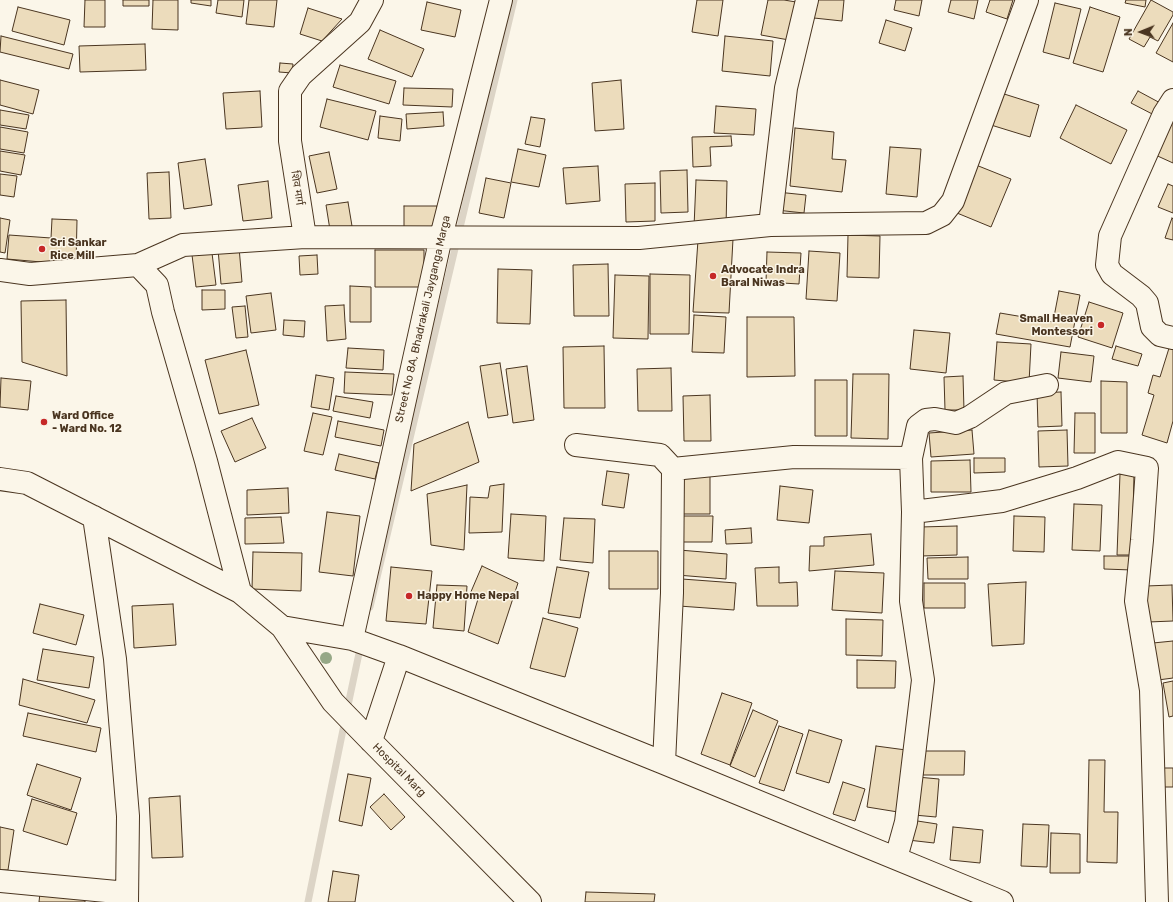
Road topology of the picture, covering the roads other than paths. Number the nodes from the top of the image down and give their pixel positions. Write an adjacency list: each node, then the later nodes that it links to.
1 (372, 0): 7 (street, शिव मार्ग)
2 (501, 0): 8 (street, Street No 8A, Bhadrakali Jayganga Marga)
3 (807, 0): 6 (street)
4 (1027, 0): 6 (street)
5 (1173, 100): 11 (street)
6 (770, 226): 8 (street)
7 (305, 237): 8 (street); 9 (street)
8 (441, 237): 21 (street, Street No 8A, Bhadrakali Jayganga Marga)
9 (138, 264): 10 (street); 19 (street)
10 (0, 270)
11 (1173, 338)
12 (1047, 385): 14 (street)
13 (576, 445): 15 (street)
14 (911, 458): 15 (street); 17 (street)
15 (673, 468): 24 (street)
16 (0, 479): 18 (street)
17 (913, 512): 25 (street); 31 (street)
18 (94, 517): 19 (street); 27 (street)
19 (240, 592): 20 (street)
20 (282, 627): 21 (street); 23 (street, Hospital Marg)
21 (352, 639): 22 (street)
22 (399, 656): 23 (street); 24 (street)
23 (371, 741): 29 (street, Hospital Marg)
24 (664, 763): 25 (street)
25 (896, 858): 30 (street)
26 (0, 881): 27 (street)
27 (127, 897)
28 (1173, 900): 32 (street)
29 (530, 902)
30 (1002, 902)
31 (1157, 902)
32 (1169, 902)

